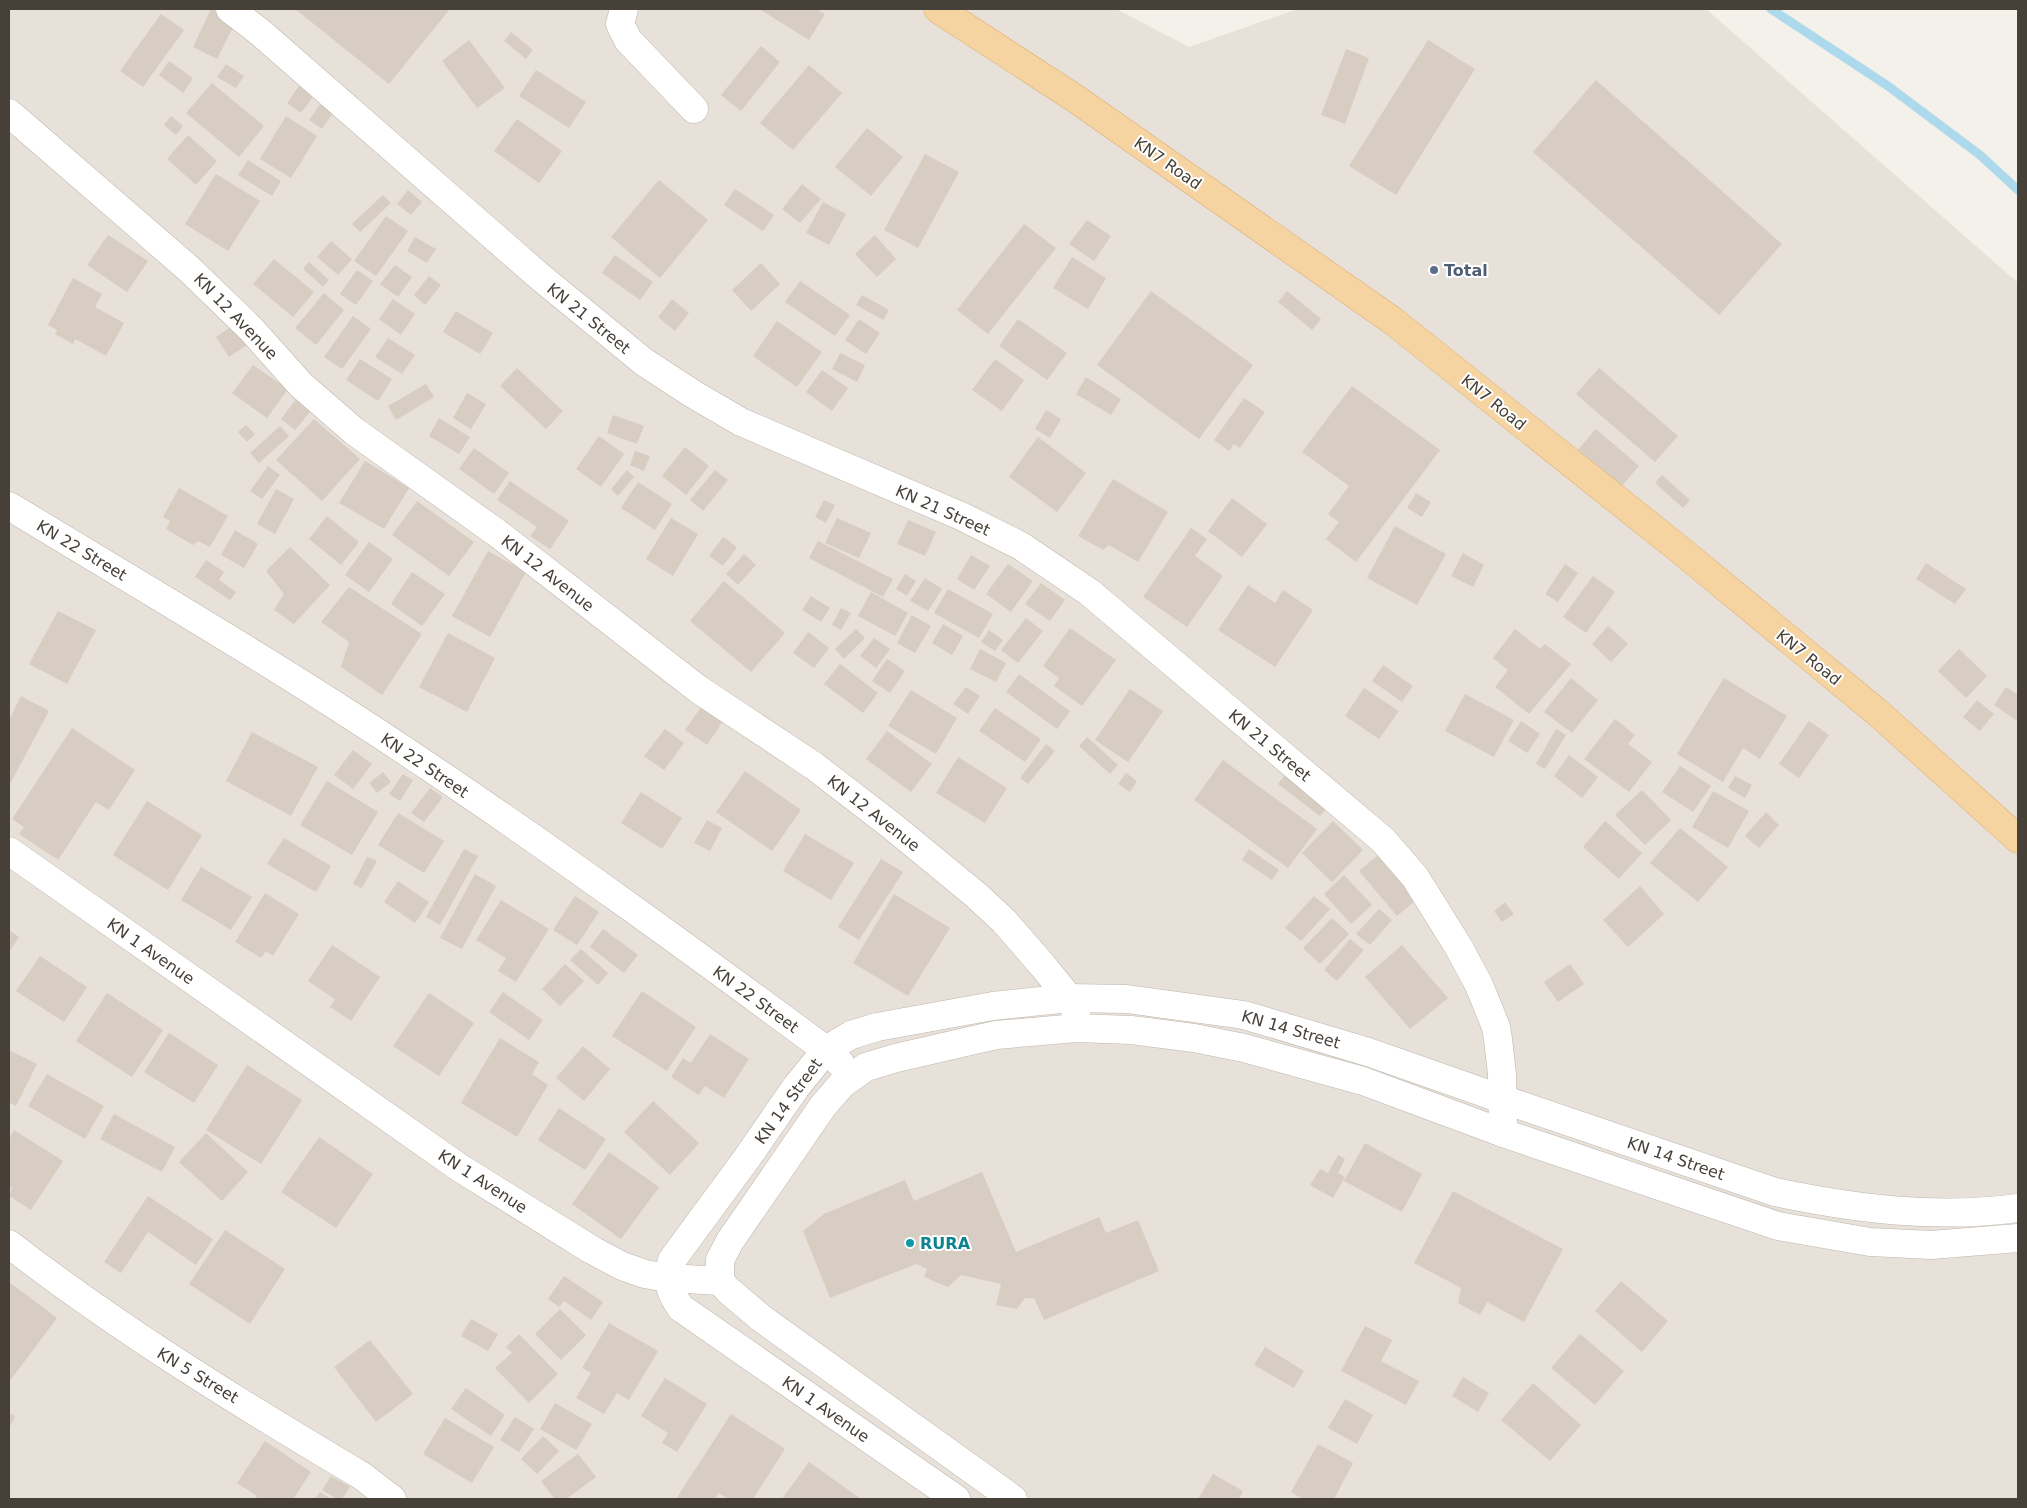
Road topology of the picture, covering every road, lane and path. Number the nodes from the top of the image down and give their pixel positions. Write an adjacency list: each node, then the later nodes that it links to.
1 (230, 9): 13 (street, KN 21 Street)
2 (624, 9): 4 (street)
3 (938, 9): 7 (main road, KN7 Road)
4 (694, 109)
5 (9, 113): 9 (street, KN 12 Avenue)
6 (9, 506): 11 (street, KN 22 Street)
7 (2018, 838)
8 (9, 851): 18 (street, KN 1 Avenue)
9 (1069, 998): 10 (street, KN 12 Avenue); 11 (street, KN 14 Street); 13 (street, KN 14 Street)
10 (1086, 1028): 12 (street, KN 14 Street); 14 (street, KN 14 Street)
11 (826, 1050): 12 (street, KN 22 Street); 18 (street, KN 14 Street)
12 (854, 1076): 19 (street, KN 14 Street)
13 (1502, 1100): 14 (street, KN 21 Street); 15 (street, KN 14 Street)
14 (1503, 1133): 16 (street, KN 14 Street)
15 (2018, 1208)
16 (2018, 1238)
17 (9, 1244): 20 (street, KN 5 Street)
18 (668, 1278): 19 (street); 21 (street, KN 1 Avenue)
19 (720, 1281): 22 (street)
20 (392, 1499)
21 (956, 1499)
22 (1013, 1499)

